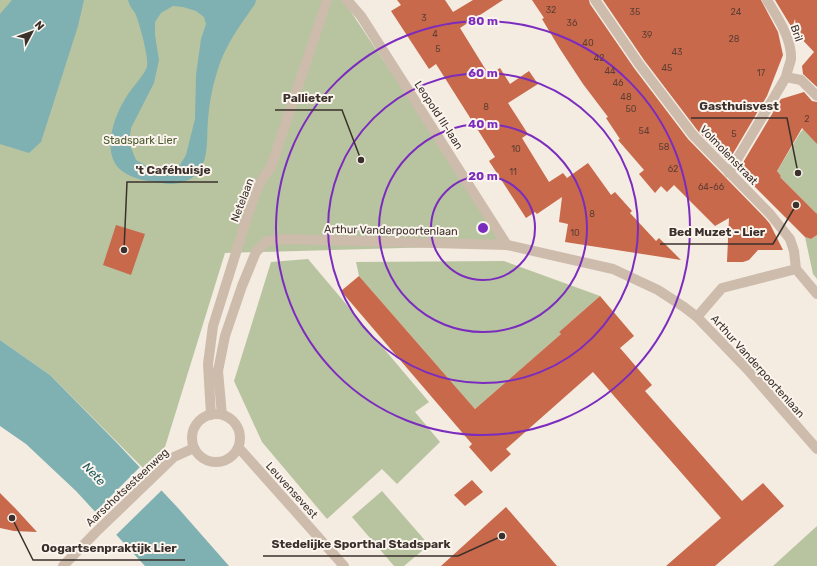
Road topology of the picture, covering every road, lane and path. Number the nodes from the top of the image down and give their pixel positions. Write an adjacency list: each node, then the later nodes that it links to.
1 (327, 0): 12 (street, Netelaan)
2 (347, 0): 8 (street, Leopold III-laan)
3 (595, 0): 7 (street, Volmolenstraat)
4 (767, 0): 5 (street, Bril)
5 (786, 77): 6 (street); 7 (street, Bril)
6 (817, 96)
7 (729, 173): 9 (street, Volmolenstraat)
8 (507, 245): 11 (street, Arthur Vanderpoortenlaan); 13 (street, Arthur Vanderpoortenlaan)
9 (796, 269): 10 (street); 11 (street, Arthur Vanderpoortenlaan)
10 (817, 294)
11 (697, 317): 16 (street, Arthur Vanderpoortenlaan)
12 (211, 415): 13 (street); 14 (street)
13 (222, 415): 15 (street)
14 (194, 448): 15 (street); 17 (street, Aarschotsesteenweg)
15 (239, 448): 18 (street, Leuvensevest)
16 (817, 449)
17 (63, 566)
18 (344, 566)

